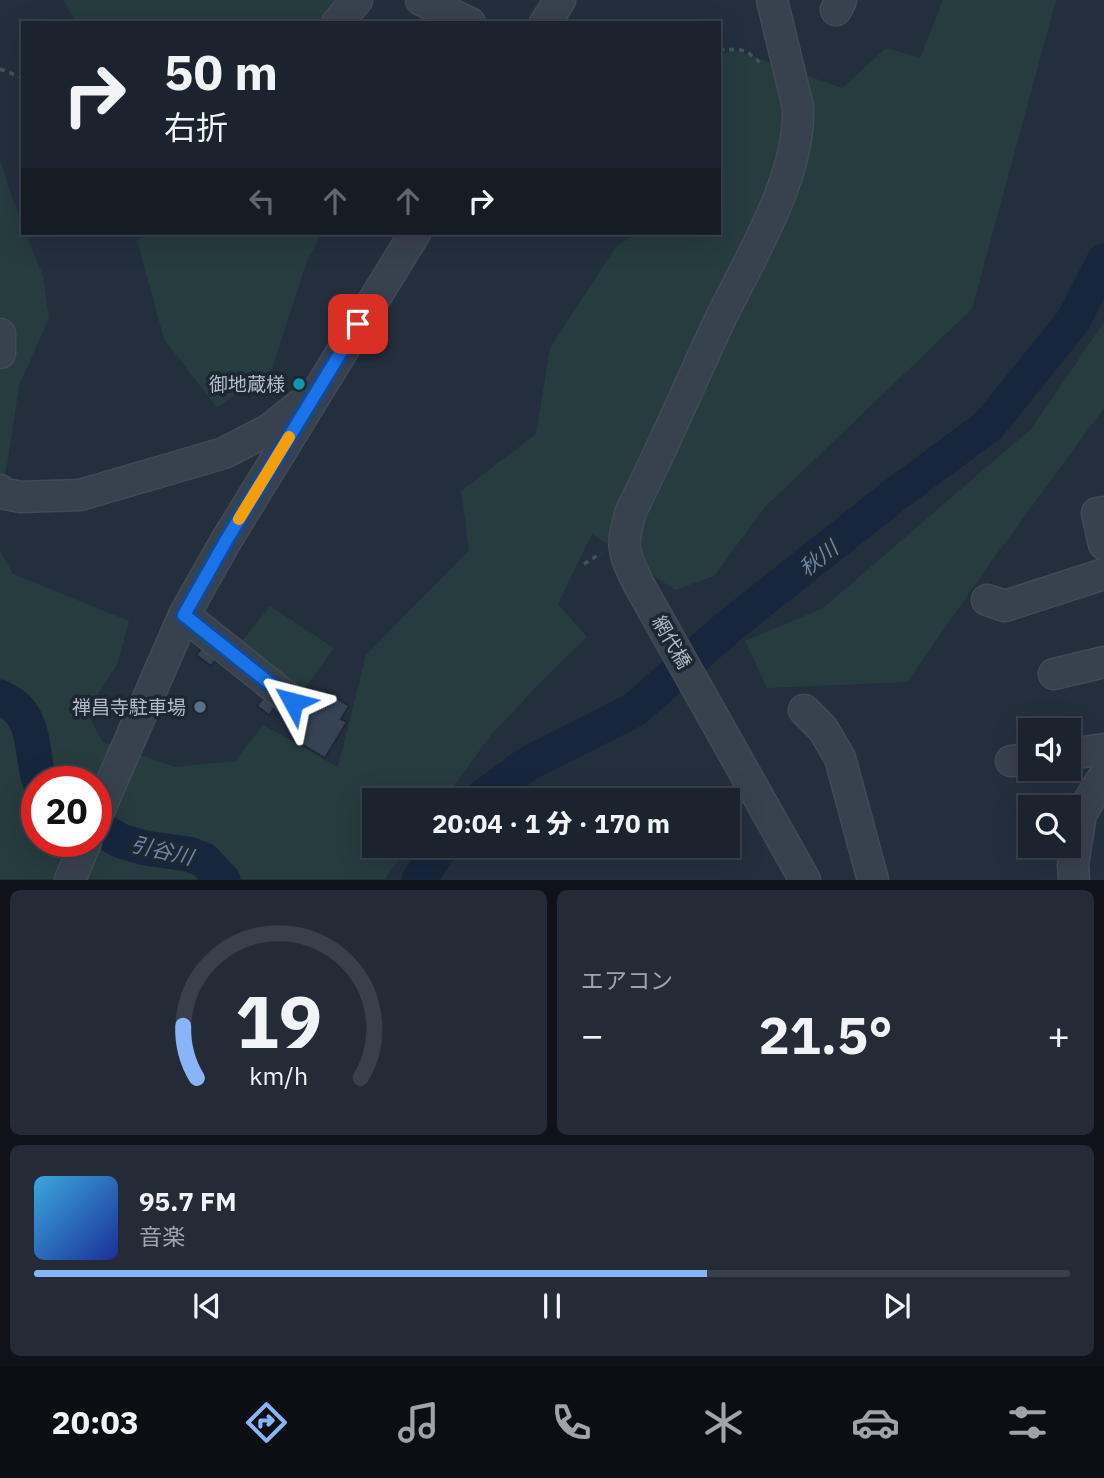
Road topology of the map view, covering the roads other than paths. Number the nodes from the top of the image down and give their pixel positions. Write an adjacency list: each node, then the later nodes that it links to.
1 (357, 0): 5 (street)
2 (421, 0): 6 (street)
3 (560, 0): 7 (street)
4 (772, 0): 31 (street, 網代橋)
5 (339, 21)
6 (466, 21)
7 (546, 21)
8 (414, 235): 11 (street)
9 (0, 334): 10 (street)
10 (0, 352)
11 (316, 392): 12 (street); 13 (street)
12 (224, 453): 13 (street); 14 (street)
13 (262, 480): 19 (street)
14 (0, 490)
15 (1104, 512): 16 (street)
16 (1104, 544)
17 (1104, 573): 18 (street)
18 (987, 600)
19 (184, 615): 22 (street); 27 (street)
20 (1104, 662): 21 (street)
21 (1054, 674)
22 (293, 702)
23 (804, 710): 32 (street)
24 (1104, 749): 25 (street)
25 (1081, 752)
26 (1104, 776): 28 (street)
27 (112, 780)
28 (1093, 813): 33 (street)
29 (80, 857): 30 (street)
30 (71, 880)
31 (806, 880)
32 (873, 880)
33 (1074, 880)

